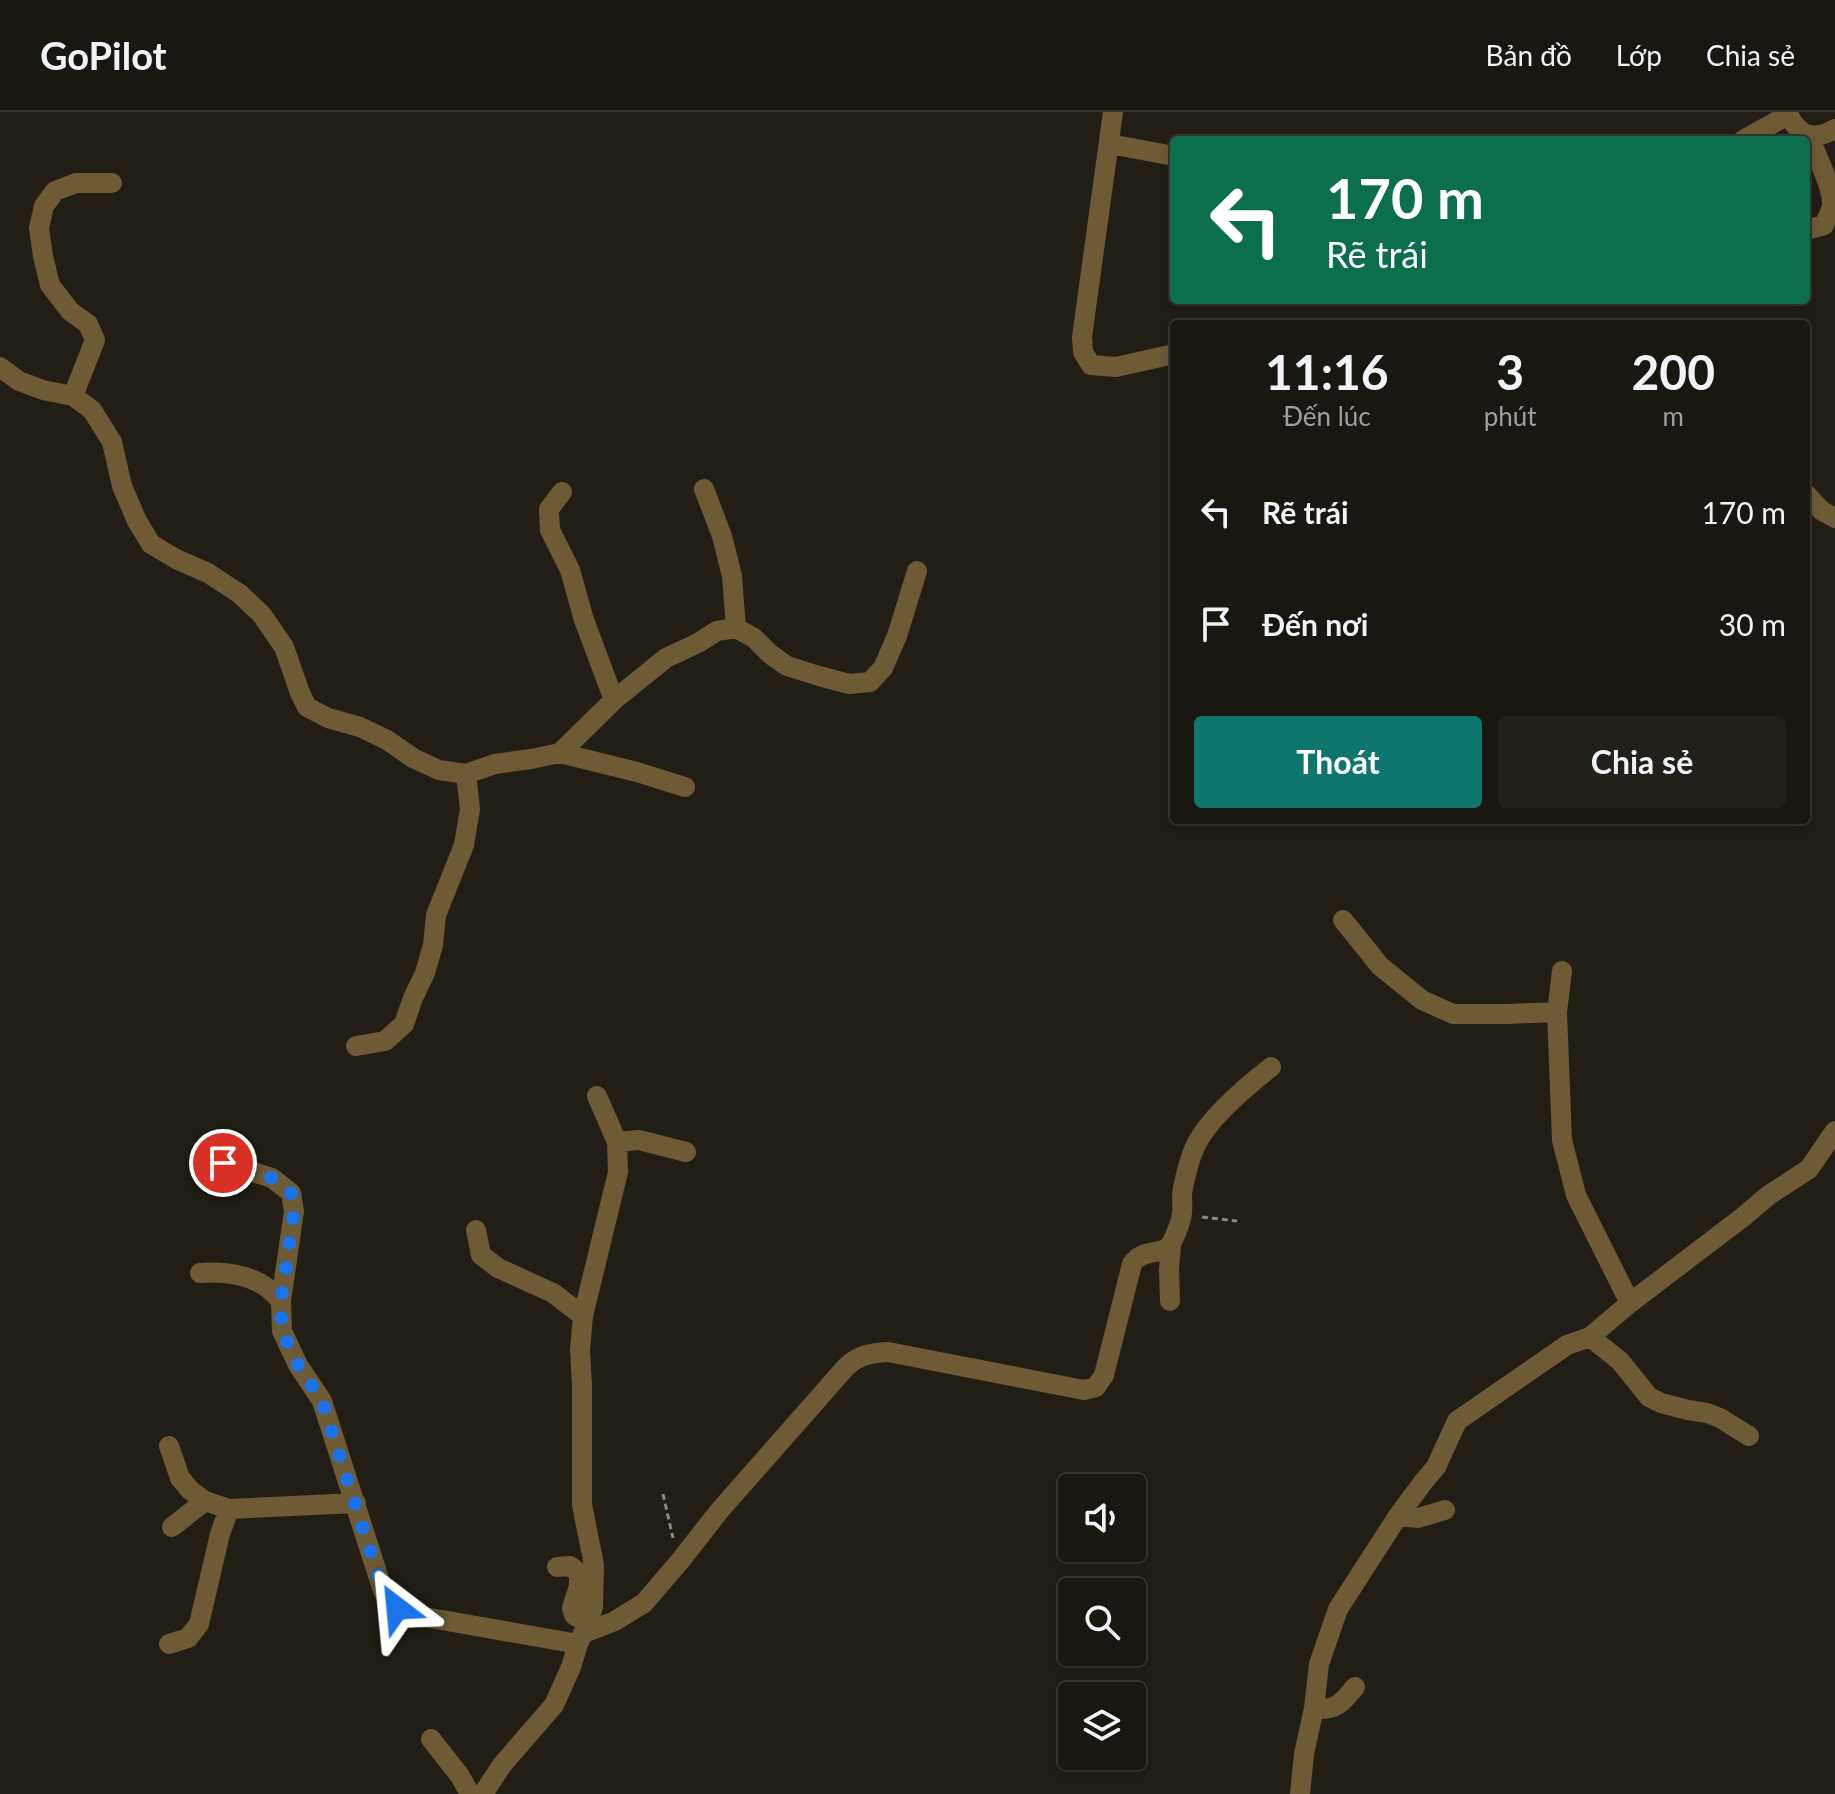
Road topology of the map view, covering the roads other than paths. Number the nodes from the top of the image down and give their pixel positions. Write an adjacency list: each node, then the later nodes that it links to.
1 (1113, 112): 7 (street)
2 (1787, 114): 4 (street); 5 (street)
3 (1835, 129): 5 (street)
4 (1750, 136)
5 (1809, 136)
6 (1810, 139): 10 (street)
7 (1110, 144): 8 (street); 11 (street)
8 (1170, 155)
9 (112, 183): 13 (street)
10 (1810, 229)
11 (1170, 355)
12 (0, 367): 13 (street)
13 (73, 396): 22 (street)
14 (704, 489): 19 (street)
15 (562, 492): 20 (street)
16 (1810, 498): 17 (street)
17 (1835, 518)
18 (917, 571): 19 (street)
19 (736, 628): 20 (street)
20 (614, 700): 21 (street)
21 (560, 753): 22 (street); 23 (street)
22 (466, 774): 27 (street)
23 (685, 787)
24 (1343, 920): 26 (street)
25 (1562, 971): 26 (street)
26 (1557, 1012): 39 (street)
27 (356, 1046)
28 (1271, 1067): 35 (street)
29 (597, 1096): 31 (street)
30 (1835, 1131): 39 (street)
31 (617, 1142): 32 (street); 40 (street)
32 (686, 1152)
33 (202, 1156): 37 (street)
34 (476, 1230): 40 (street)
35 (1171, 1246): 38 (street); 51 (street)
36 (200, 1273): 37 (street)
37 (281, 1301): 45 (street)
38 (1170, 1301)
39 (1630, 1303): 41 (street)
40 (583, 1316): 51 (street)
41 (1590, 1337): 42 (street); 48 (street)
42 (1749, 1436)
43 (169, 1446): 44 (street)
44 (205, 1501): 46 (street); 49 (street)
45 (356, 1503): 46 (street); 51 (street)
46 (229, 1509): 52 (street)
47 (1445, 1510): 48 (street)
48 (1398, 1516): 54 (street)
49 (172, 1527)
50 (557, 1567): 51 (street)
51 (583, 1633): 57 (street)
52 (169, 1644)
53 (1355, 1687): 54 (street)
54 (1314, 1708): 58 (street)
55 (431, 1739): 56 (street)
56 (470, 1794)
57 (483, 1794)
58 (1300, 1794)

